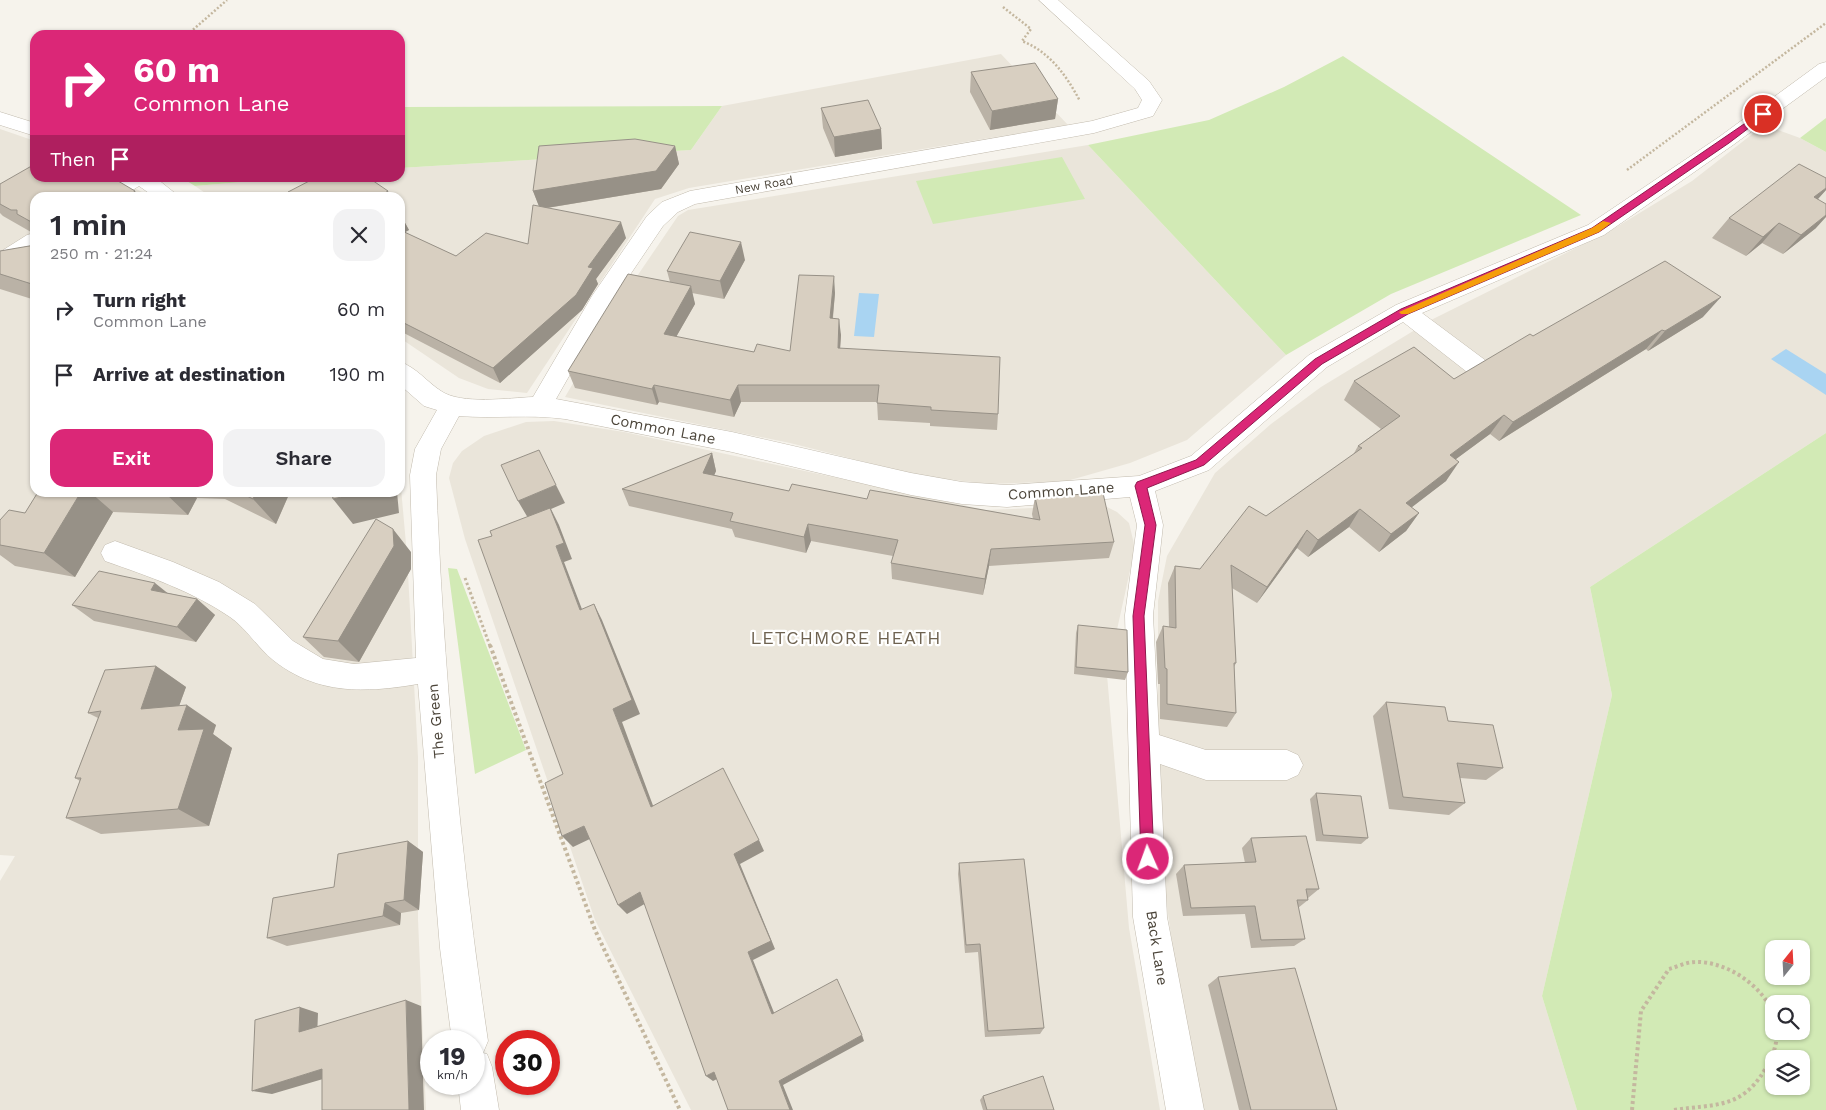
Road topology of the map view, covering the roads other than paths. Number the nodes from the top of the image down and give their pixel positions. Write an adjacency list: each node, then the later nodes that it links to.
1 (1048, 0): 15 (street, New Road)
2 (1826, 68): 11 (street, Common Lane)
3 (0, 118): 4 (street)
4 (30, 128)
5 (130, 182): 7 (street)
6 (148, 182): 8 (street)
7 (114, 192)
8 (162, 192)
9 (30, 243): 10 (street)
10 (2, 276)
11 (1404, 312): 12 (street); 16 (street, Common Lane)
12 (1476, 366)
13 (405, 375): 14 (street)
14 (452, 406): 15 (street, Common Lane); 18 (street, The Green)
15 (540, 406): 16 (street, Common Lane)
16 (1141, 486): 19 (street, Back Lane)
17 (115, 553): 18 (street)
18 (431, 669): 21 (street, The Green)
19 (1142, 744): 20 (street); 24 (street, Back Lane)
20 (1287, 765)
21 (468, 1030)
22 (478, 1095): 23 (street)
23 (480, 1110)
24 (1185, 1110)

